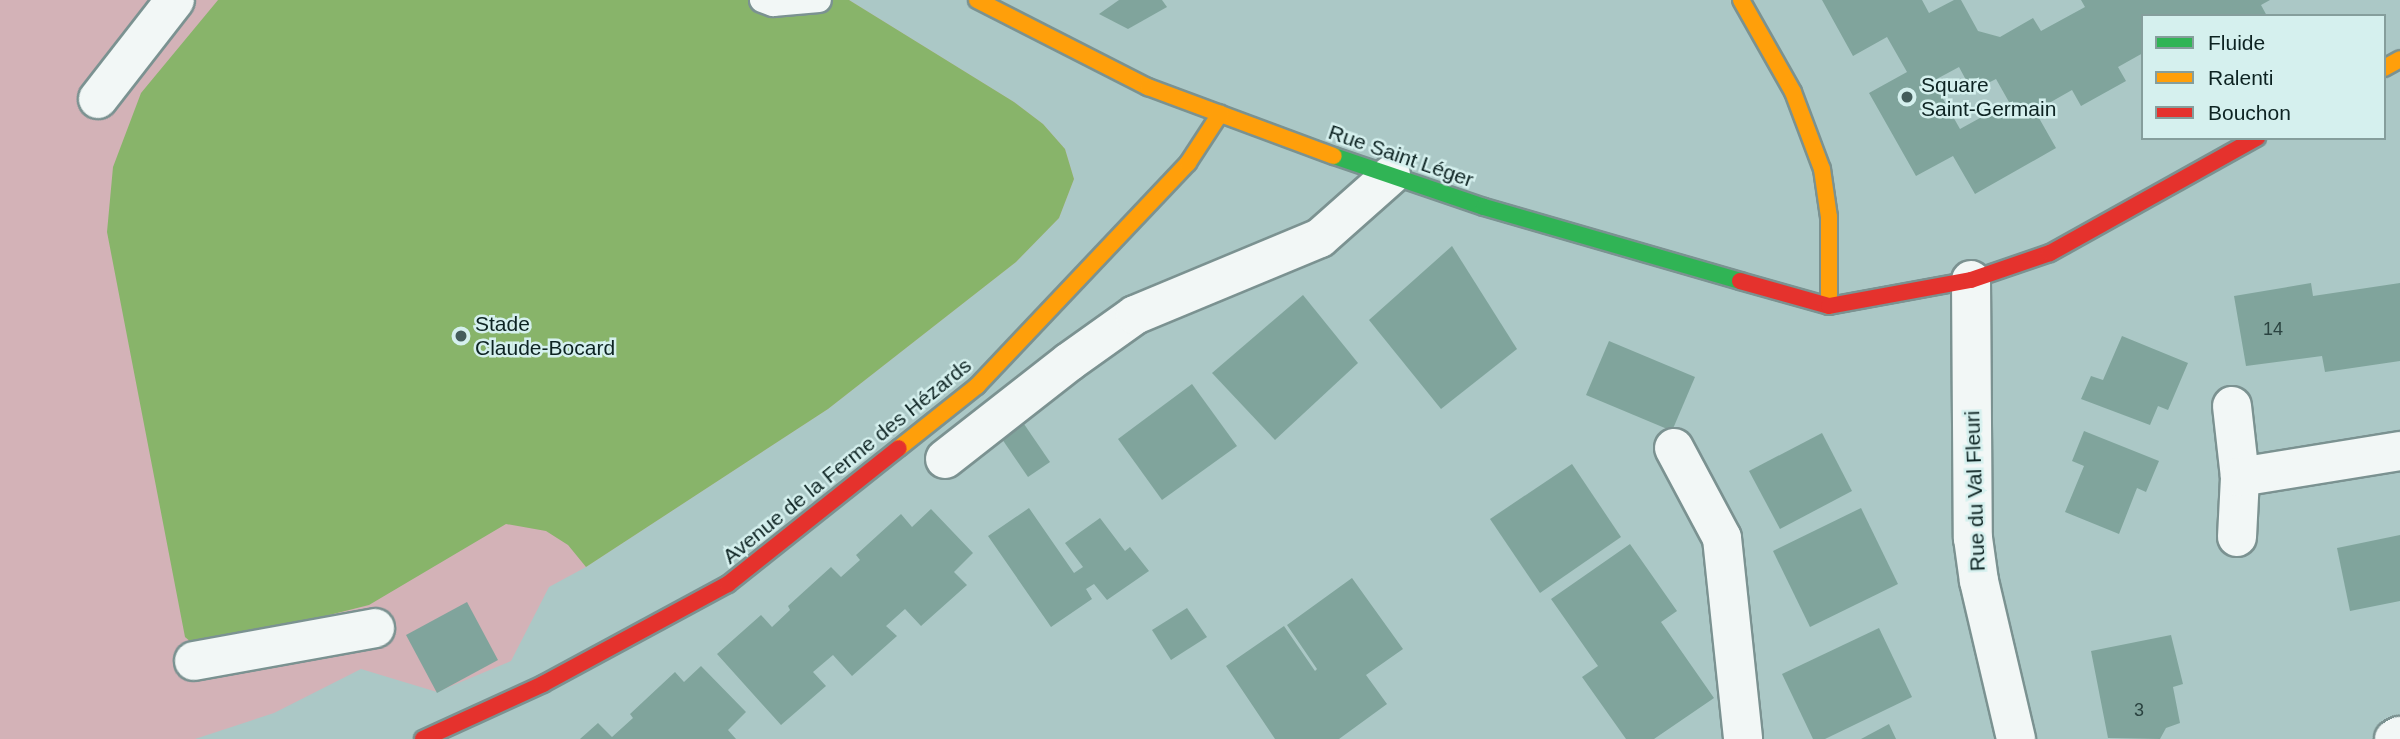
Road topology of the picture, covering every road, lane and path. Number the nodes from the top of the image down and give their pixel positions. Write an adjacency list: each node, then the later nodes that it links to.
1 (175, 0): 6 (street)
2 (762, 0): 3 (lane)
3 (819, 0)
4 (977, 0): 7 (street, Rue Saint Léger)
5 (1741, 0): 11 (street)
6 (98, 99)
7 (1220, 114): 9 (street, Rue Saint Léger); 21 (street, Avenue de la Ferme des Hézards)
8 (2253, 140): 10 (street)
9 (1391, 176): 11 (street, Rue Saint Léger); 15 (street)
10 (1971, 280): 11 (street); 23 (street, Rue du Val Fleuri)
11 (1829, 306)
12 (2232, 406): 16 (street)
13 (1674, 449): 22 (street)
14 (2400, 451): 16 (street)
15 (945, 459)
16 (2240, 477): 17 (street)
17 (2237, 537)
18 (375, 628): 19 (street)
19 (194, 661)
20 (2400, 736): 24 (street)
21 (423, 739)
22 (1743, 739)
23 (2016, 739)
24 (2394, 739)

